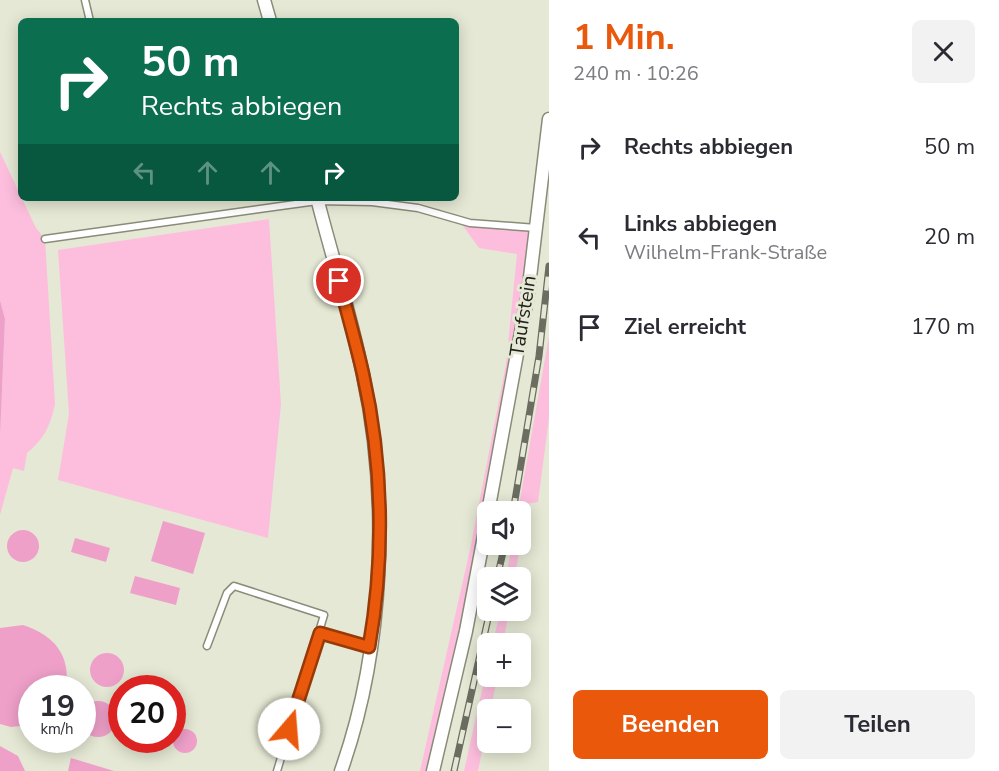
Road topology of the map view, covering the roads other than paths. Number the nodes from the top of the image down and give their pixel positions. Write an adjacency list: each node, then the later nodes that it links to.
1 (85, 0): 3 (lane)
2 (264, 0): 4 (street)
3 (89, 18)
4 (269, 18)
5 (549, 119): 9 (street, Taufstein)
6 (303, 201): 10 (lane)
7 (318, 201): 15 (street)
8 (354, 201): 9 (lane)
9 (536, 228): 11 (street, Taufstein)
10 (45, 239)
11 (490, 501)
12 (480, 555): 18 (street, Taufstein)
13 (320, 633): 14 (lane); 15 (lane); 16 (lane)
14 (207, 645)
15 (369, 647): 17 (street)
16 (277, 771)
17 (341, 771)
18 (433, 771)

